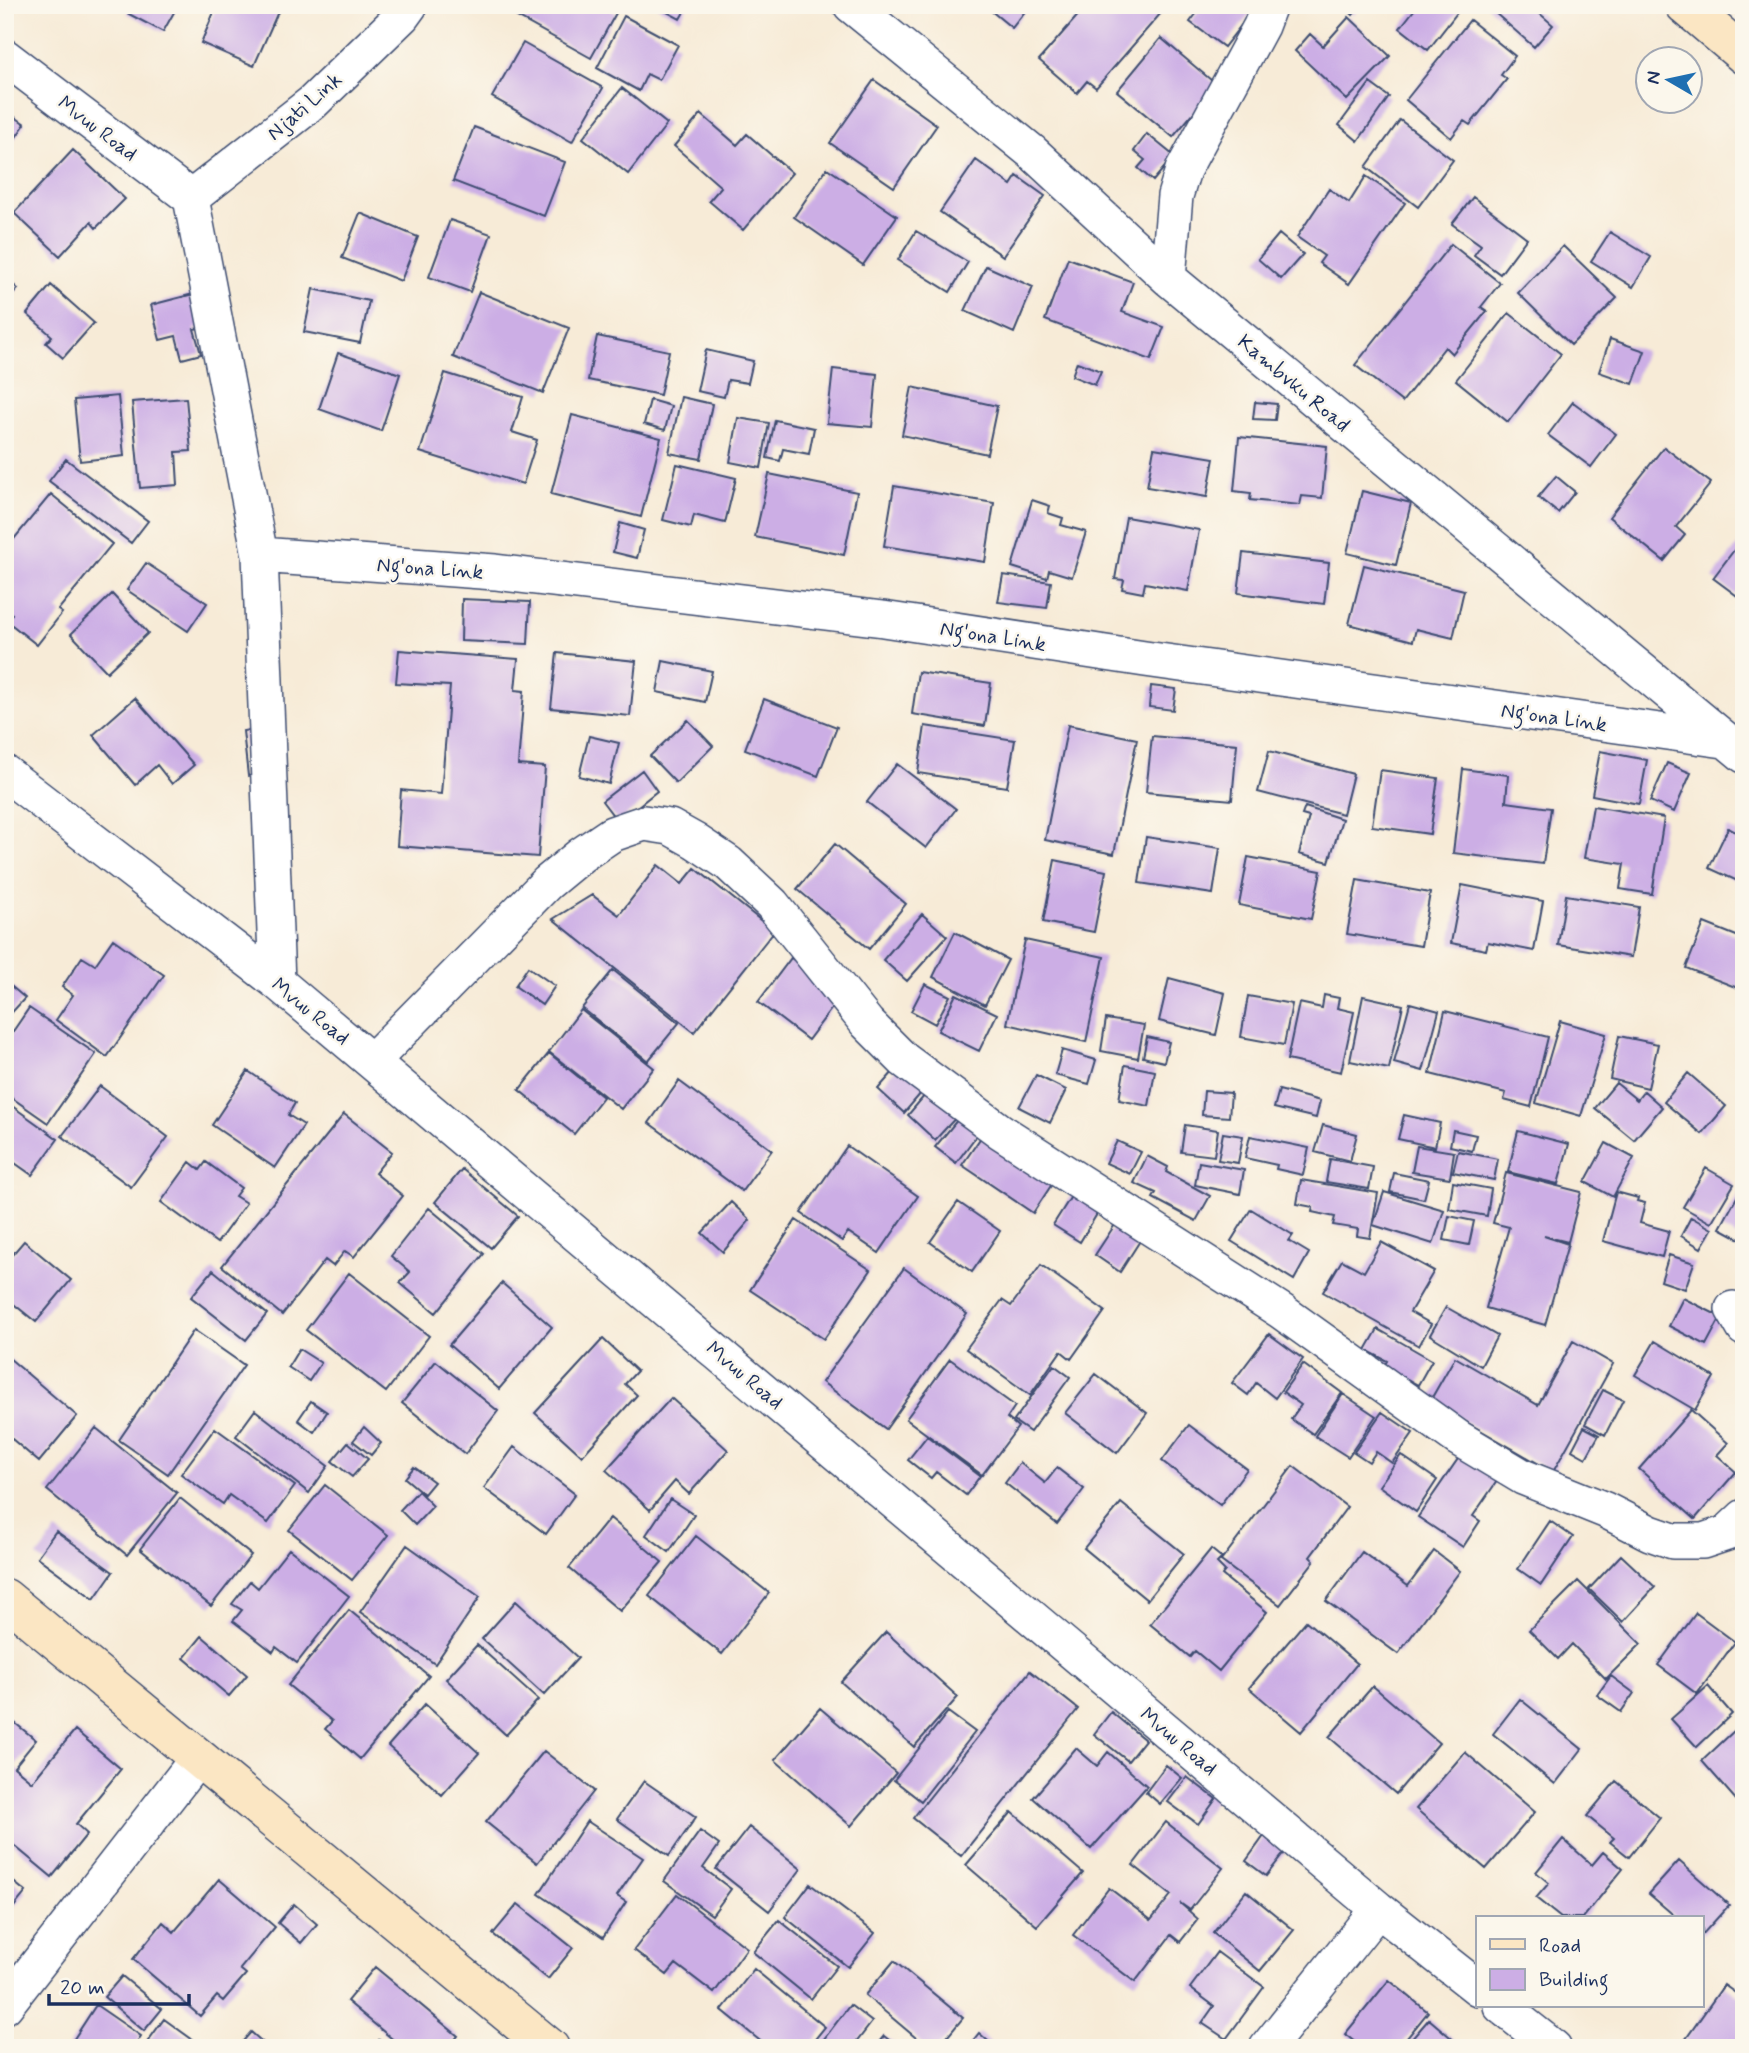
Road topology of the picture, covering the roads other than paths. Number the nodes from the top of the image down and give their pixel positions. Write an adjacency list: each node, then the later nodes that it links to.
1 (410, 5): 7 (street, Njati Link)
2 (851, 5): 8 (street, Kambvku Road)
3 (1269, 5): 8 (street)
4 (1685, 5): 5 (street)
5 (1744, 54)
6 (5, 57): 7 (street, Mvuu Road)
7 (191, 198): 9 (street)
8 (1168, 278): 10 (street, Kambvku Road)
9 (260, 555): 10 (street, Ng'ona Link); 12 (street)
10 (1734, 748)
11 (5, 773): 12 (street, Mvuu Road)
12 (277, 982): 13 (street, Mvuu Road)
13 (372, 1061): 14 (street); 17 (street, Mvuu Road)
14 (1744, 1517)
15 (5, 1598): 16 (street)
16 (198, 1758): 19 (street); 21 (street)
17 (1378, 1909): 18 (street, Mvuu Road); 22 (street)
18 (1476, 1986)
19 (5, 2006)
20 (1504, 2008): 23 (street)
21 (550, 2048)
22 (1267, 2048)
23 (1554, 2048)

